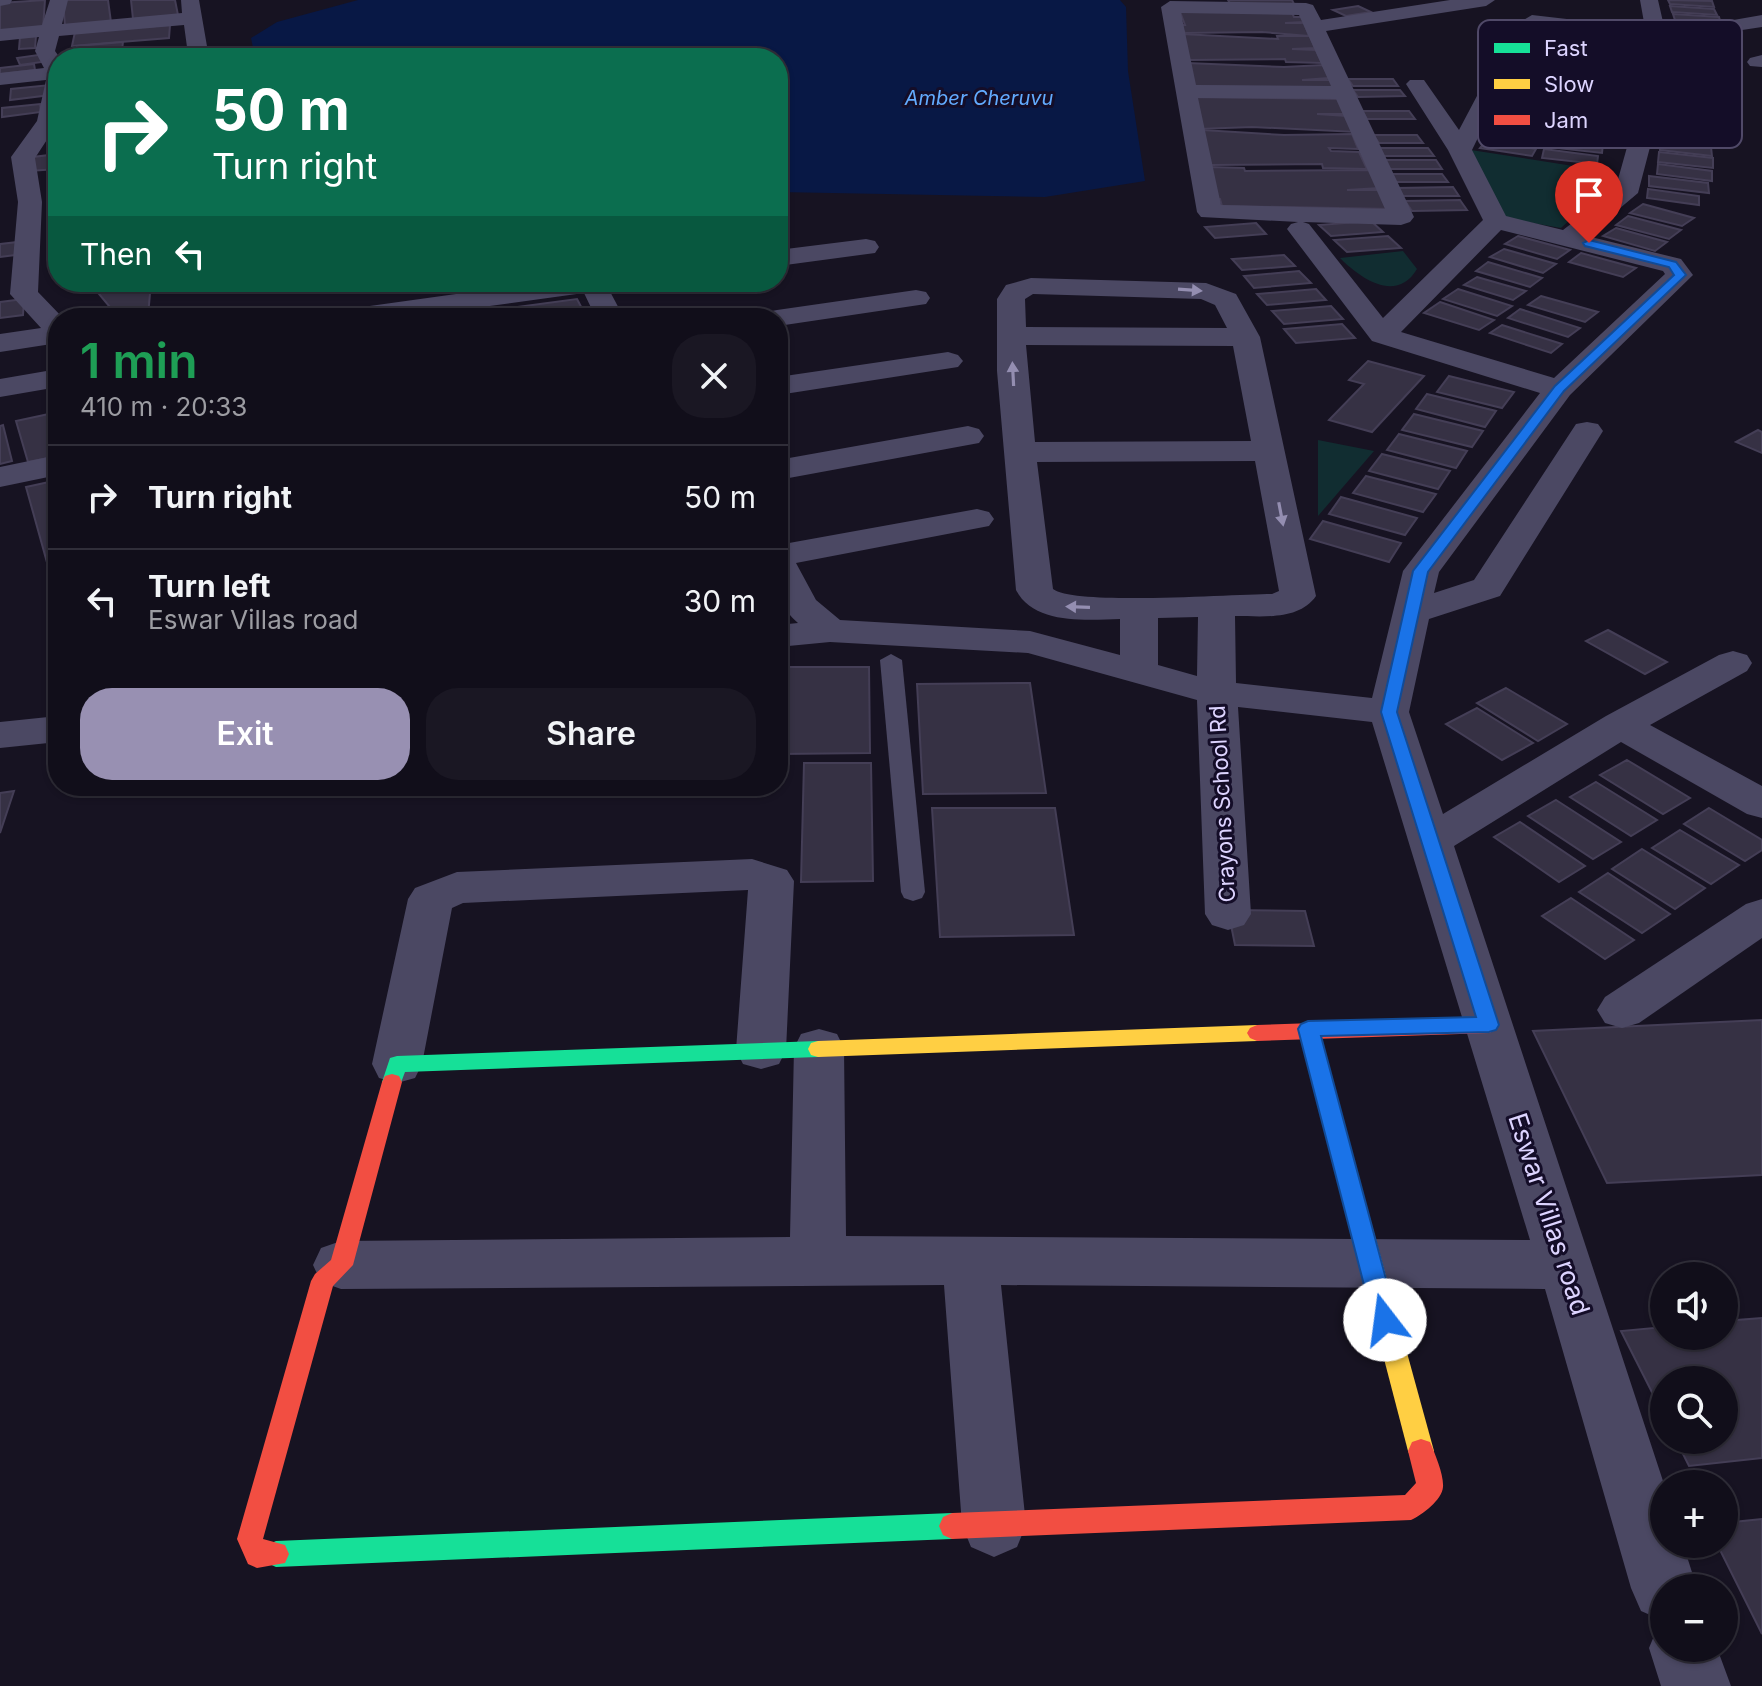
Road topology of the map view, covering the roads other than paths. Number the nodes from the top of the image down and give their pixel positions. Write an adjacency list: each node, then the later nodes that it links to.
1 (59, 0): 11 (street)
2 (1355, 0): 6 (street)
3 (1486, 0): 6 (street)
4 (1649, 0): 7 (street)
5 (192, 9): 11 (street); 14 (street)
6 (1393, 16): 10 (street)
7 (1653, 20)
8 (1762, 21): 9 (street)
9 (1742, 24)
10 (1316, 27): 21 (street); 22 (street)
11 (52, 30): 12 (street); 13 (street)
12 (0, 35)
13 (53, 48)
14 (197, 48)
15 (0, 55): 16 (street)
16 (48, 75)
17 (48, 77): 18 (street)
18 (0, 79)
19 (48, 82): 24 (street)
20 (1417, 84): 29 (street)
21 (1186, 91): 22 (street); 22 (street)
22 (1346, 93)
23 (48, 96): 27 (street)
24 (27, 100)
25 (1478, 114): 29 (street)
26 (15, 130): 27 (street)
27 (32, 146): 31 (street)
28 (1638, 148): 35 (street)
29 (1460, 150): 33 (street)
30 (48, 201): 31 (street)
31 (30, 202): 32 (street); 38 (street)
32 (0, 207)
33 (1496, 221): 35 (street); 48 (street)
34 (1300, 229): 48 (street)
35 (1567, 239): 56 (street)
36 (866, 247): 37 (street)
37 (788, 257)
38 (13, 258): 41 (street)
39 (530, 292): 43 (street)
40 (600, 292): 44 (street)
41 (12, 296): 46 (street)
42 (916, 298): 45 (street)
43 (414, 308)
44 (617, 308)
45 (788, 316)
46 (48, 324)
47 (48, 334): 51 (street)
48 (1382, 335): 56 (street)
49 (1013, 336): 50 (street); 50 (street, one-way to 50); 60 (street, one-way to 49)
50 (1246, 337): 59 (street)
51 (0, 343)
52 (948, 361): 54 (street)
53 (48, 380): 55 (street)
54 (788, 385)
55 (0, 388)
56 (1559, 389): 69 (street)
57 (1587, 431): 69 (street)
58 (968, 436): 62 (street)
59 (1269, 451): 60 (street); 67 (street, one-way to 67)
60 (1020, 452): 68 (street, one-way to 60)
61 (48, 467): 63 (street)
62 (788, 468)
63 (0, 477)
64 (977, 519): 65 (street)
65 (788, 557)
66 (788, 579): 70 (street)
67 (1216, 605): 68 (street); 75 (street, Crayons School Rd)
68 (1139, 608): 74 (street)
69 (1412, 612): 76 (street)
70 (830, 631): 71 (street); 72 (street)
71 (788, 635)
72 (889, 647): 74 (street); 82 (lane)
73 (1733, 663): 77 (street)
74 (1139, 672): 75 (street)
75 (1217, 693): 76 (street); 83 (street, Crayons School Rd)
76 (1389, 712): 81 (street, Eswar Villas road)
77 (1620, 725): 80 (street); 81 (street)
78 (48, 730): 79 (street)
79 (0, 735)
80 (1762, 804)
81 (1432, 840): 86 (street, Eswar Villas road)
82 (913, 892)
83 (1228, 914)
84 (1762, 915): 85 (street)
85 (1622, 1010)
86 (1489, 1025): 87 (street); 95 (street, Eswar Villas road)
87 (1308, 1029): 88 (street); 93 (street)
88 (819, 1048): 89 (street); 91 (street)
89 (761, 1050): 90 (street); 90 (street)
90 (397, 1064): 94 (street)
91 (818, 1261): 92 (street); 94 (street)
92 (970, 1261): 93 (street); 96 (street)
93 (1370, 1264): 95 (street); 96 (street)
94 (341, 1265): 96 (street)
95 (1566, 1265): 97 (street, Eswar Villas road)
96 (994, 1525)
97 (1660, 1574)
98 (1688, 1662): 99 (street)
99 (1696, 1686)

